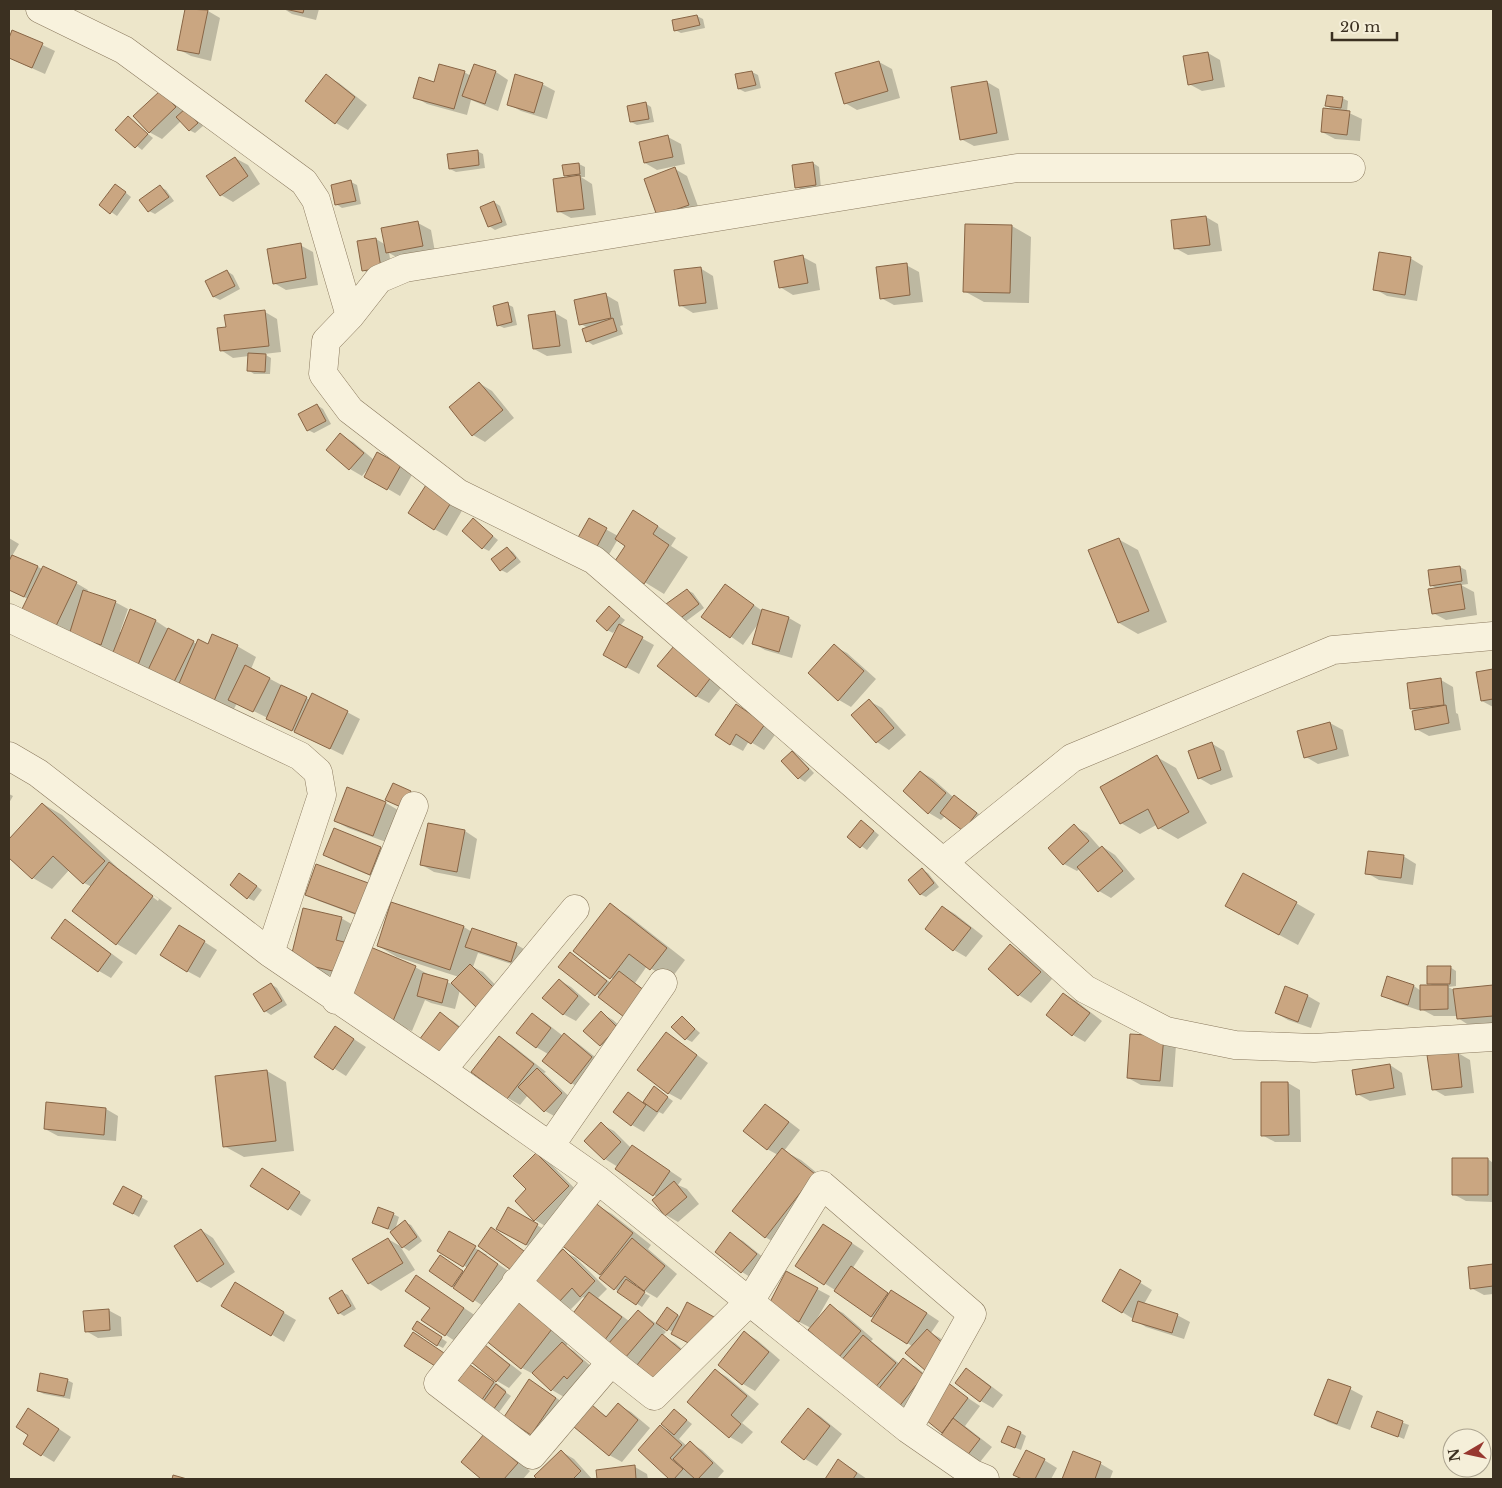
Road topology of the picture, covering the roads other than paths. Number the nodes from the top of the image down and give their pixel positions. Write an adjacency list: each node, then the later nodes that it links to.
1 (40, 9): 3 (street)
2 (1351, 168): 3 (street)
3 (350, 316): 8 (street)
4 (9, 618): 10 (street)
5 (1493, 636): 8 (street)
6 (9, 756): 10 (street)
7 (414, 806): 12 (street)
8 (943, 862): 13 (street)
9 (575, 909): 14 (street)
10 (270, 953): 12 (street)
11 (663, 983): 15 (street)
12 (336, 1000): 14 (street)
13 (1493, 1037)
14 (442, 1070): 15 (street)
15 (550, 1146): 16 (street)
16 (598, 1180): 17 (street); 18 (street)
17 (516, 1282): 19 (street); 19 (street)
18 (750, 1301): 19 (street); 20 (street); 20 (street)
19 (610, 1362)
20 (908, 1429): 21 (street)
21 (985, 1479)

